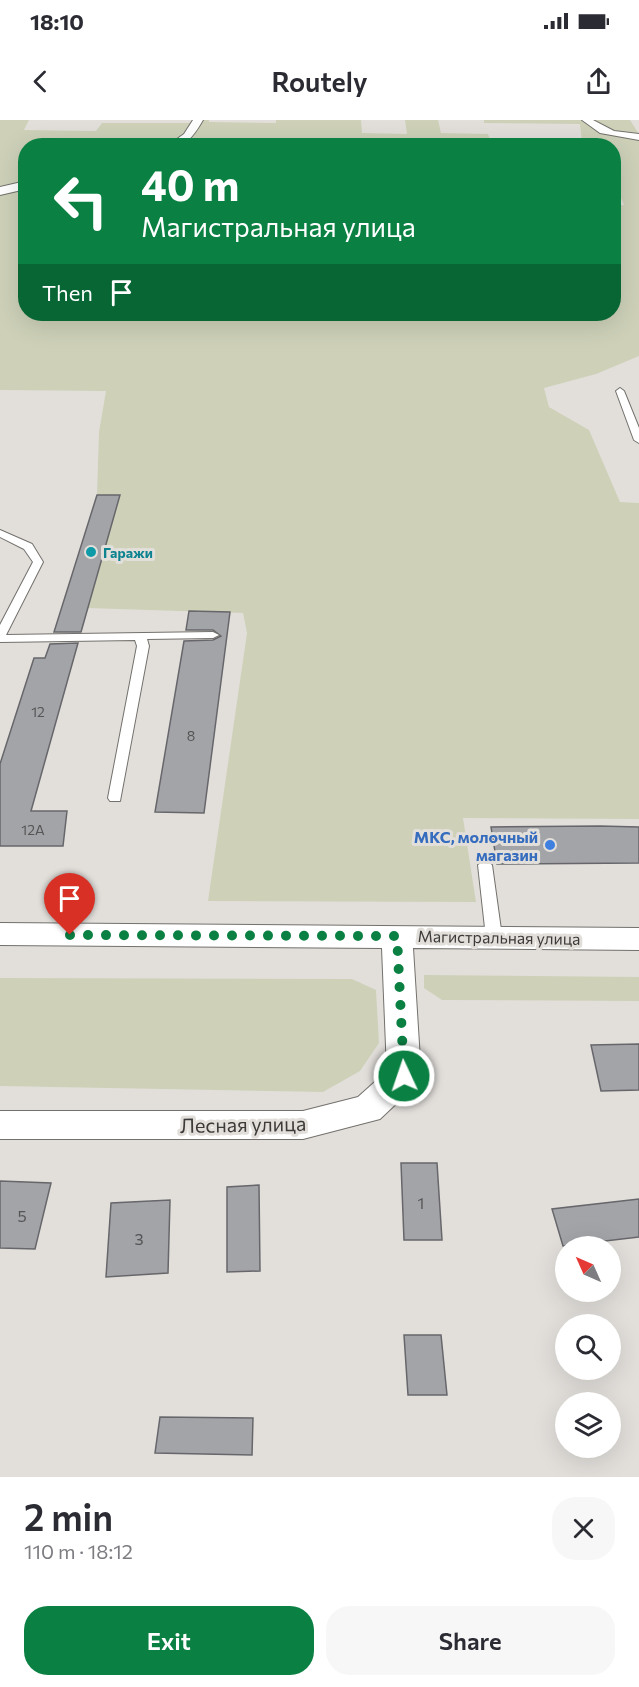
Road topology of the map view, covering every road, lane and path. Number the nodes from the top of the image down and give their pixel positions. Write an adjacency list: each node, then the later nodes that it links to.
1 (198, 120): 4 (street)
2 (587, 120): 5 (street)
3 (623, 120): 5 (street)
4 (185, 138)
5 (637, 140)
6 (18, 187): 7 (street)
7 (0, 191)
8 (620, 392): 9 (lane)
9 (639, 440)
10 (0, 533): 13 (lane)
11 (213, 635): 12 (lane)
12 (140, 636): 13 (lane); 14 (lane)
13 (0, 637)
14 (114, 798)
15 (485, 865): 18 (lane)
16 (0, 934): 17 (street, Магистральная улица)
17 (397, 936): 18 (street, Магистральная улица); 20 (street, Лесная улица)
18 (494, 938): 19 (street, Магистральная улица)
19 (639, 939)
20 (0, 1125)

